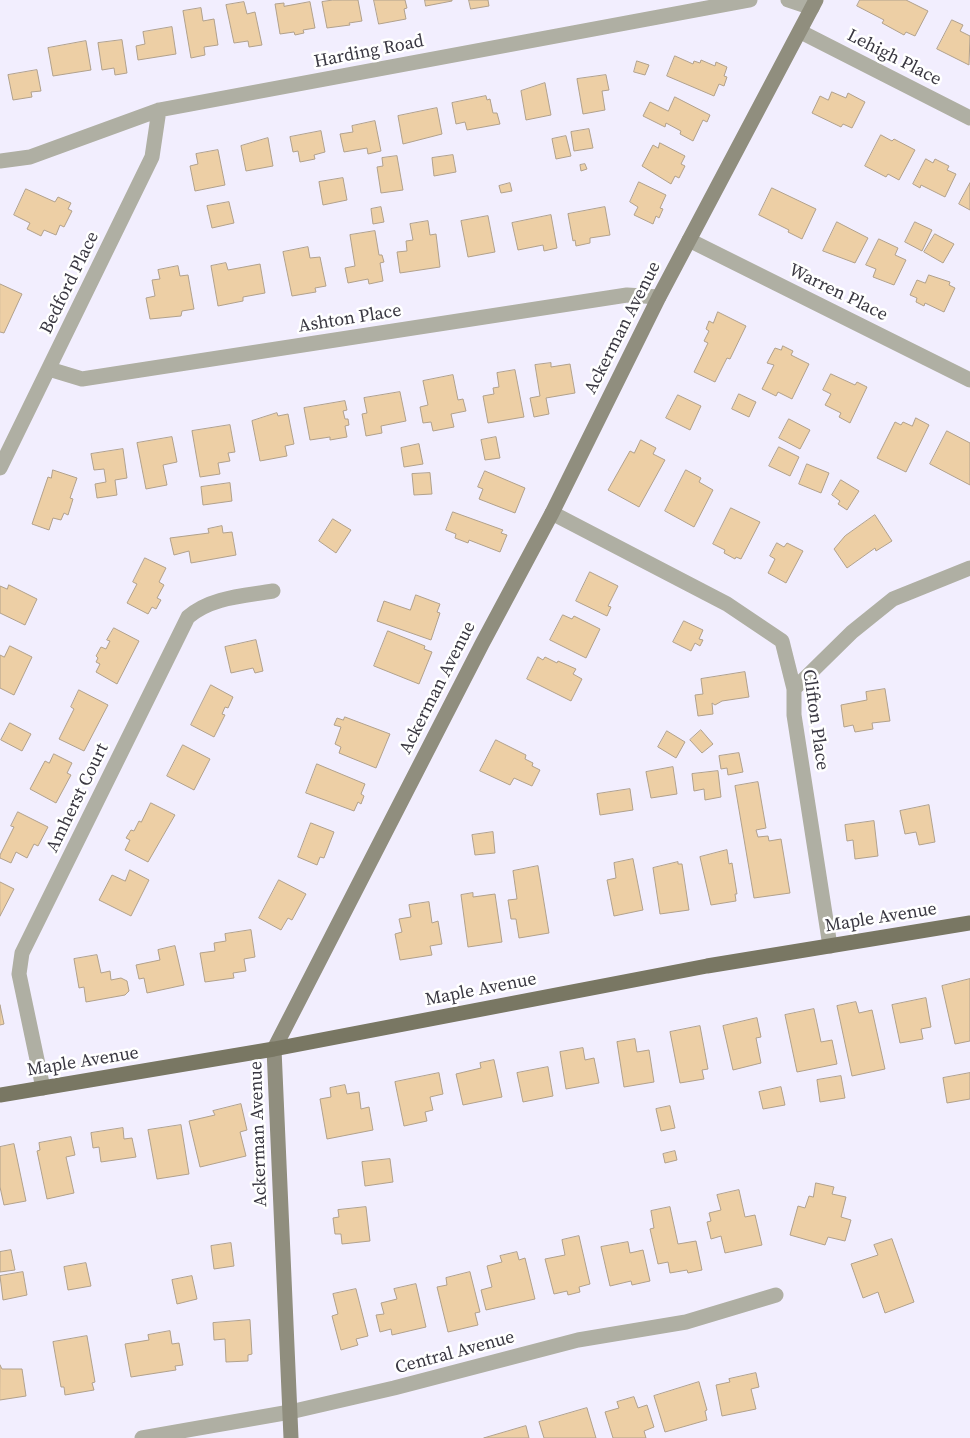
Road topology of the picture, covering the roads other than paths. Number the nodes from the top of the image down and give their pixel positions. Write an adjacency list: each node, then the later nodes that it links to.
1 (750, 0): 5 (street, Harding Road)
2 (788, 0): 3 (street)
3 (814, 4): 4 (street, Ackerman Avenue)
4 (801, 32): 6 (street, Lehigh Place); 8 (street, Ackerman Avenue)
5 (159, 110): 7 (street, Harding Road); 10 (street, Bedford Place)
6 (970, 118)
7 (0, 161)
8 (689, 240): 9 (street, Ackerman Avenue); 11 (street, Warren Place)
9 (659, 297): 10 (street, Ashton Place); 13 (street, Ackerman Avenue)
10 (49, 369): 12 (street, Bedford Place)
11 (970, 380)
12 (0, 468)
13 (552, 513): 16 (street, Clifton Place); 19 (street, Ackerman Avenue)
14 (970, 568): 16 (street)
15 (273, 591): 20 (street, Amherst Court)
16 (794, 688): 18 (street, Clifton Place)
17 (970, 922): 18 (main road, Maple Avenue)
18 (830, 946): 19 (main road, Maple Avenue)
19 (274, 1049): 20 (main road, Maple Avenue); 23 (street, Ackerman Avenue)
20 (43, 1088): 21 (main road, Maple Avenue)
21 (0, 1095)
22 (776, 1295): 23 (street, Central Avenue)
23 (290, 1412): 24 (street, Central Avenue); 25 (street, Ackerman Avenue)
24 (142, 1438)
25 (291, 1438)

